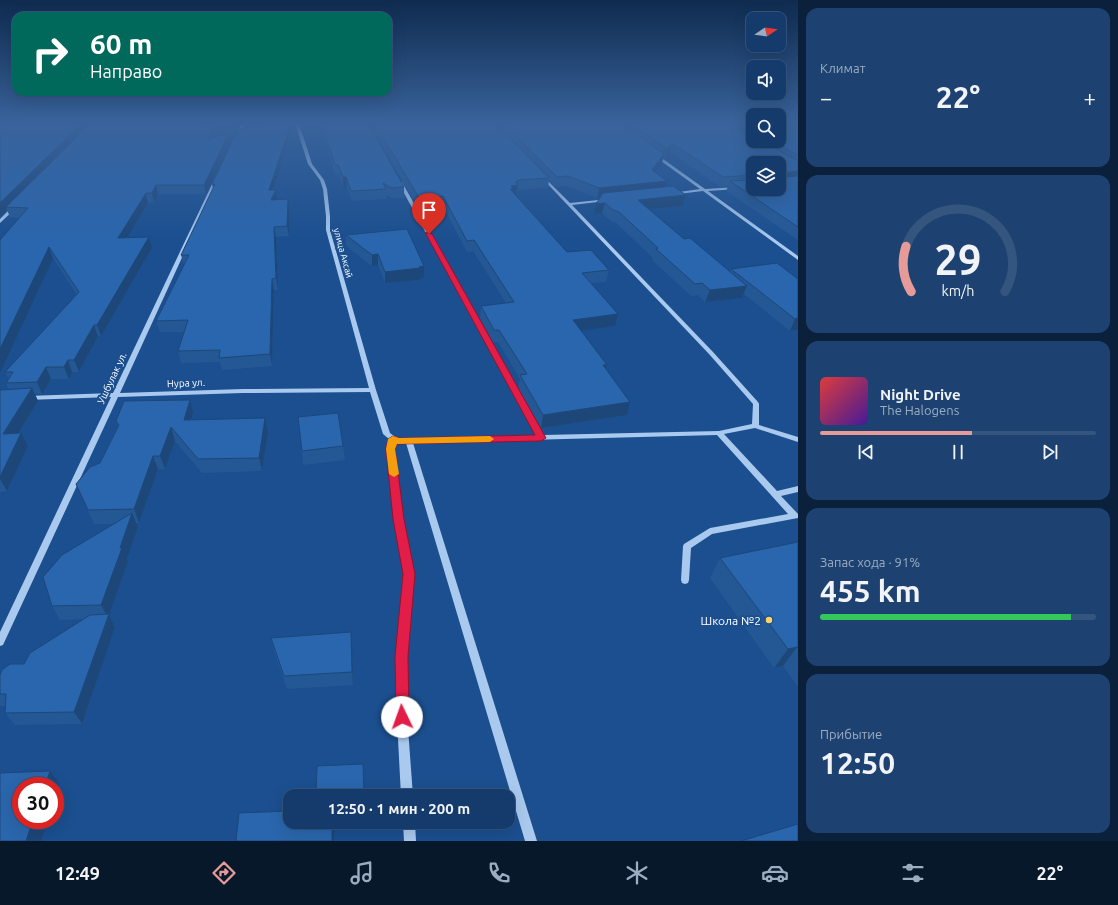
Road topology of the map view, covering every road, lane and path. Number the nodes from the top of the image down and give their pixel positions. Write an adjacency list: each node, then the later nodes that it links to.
1 (309, 162): 14 (street, улица Аксай)
2 (665, 162): 7 (street)
3 (537, 171): 10 (street)
4 (219, 173): 15 (street, Ушбулак ул.)
5 (398, 178): 19 (street)
6 (746, 187): 7 (street)
7 (704, 190): 8 (street); 13 (street)
8 (667, 194)
9 (614, 199): 10 (street)
10 (569, 204): 17 (street)
11 (16, 206): 12 (street)
12 (0, 222)
13 (798, 258)
14 (373, 390): 15 (street, Нура ул.); 20 (street, улица Аксай)
15 (116, 394): 16 (street, Нура ул.); 26 (street, Ушбулак ул.)
16 (23, 398)
17 (756, 426): 18 (street); 21 (street)
18 (719, 433): 19 (street); 24 (street)
19 (541, 438): 22 (street)
20 (393, 439): 22 (street); 27 (street)
21 (798, 440)
22 (409, 441): 30 (street)
23 (798, 489): 24 (street)
24 (776, 494): 25 (street)
25 (685, 580)
26 (0, 642)
27 (407, 789)
28 (409, 829): 29 (street)
29 (410, 841)
30 (531, 841)

